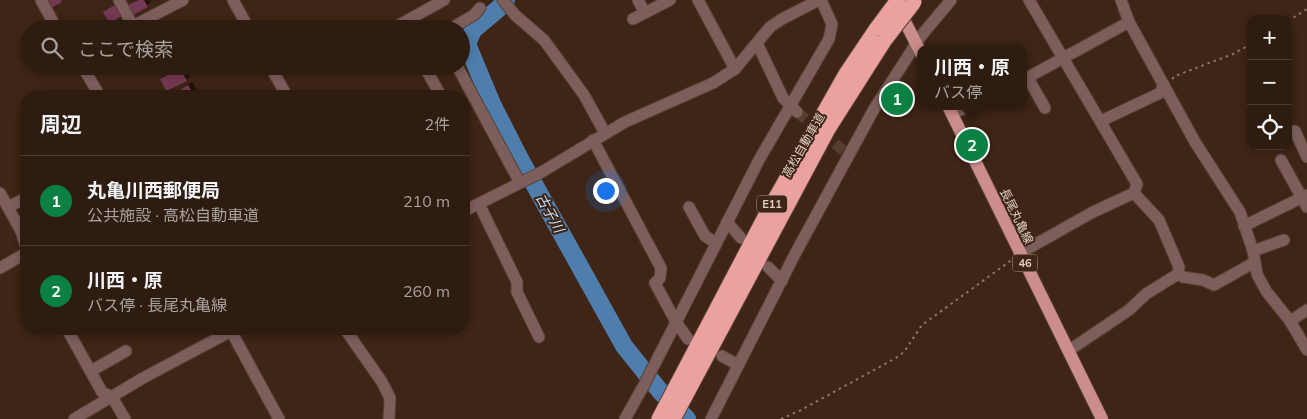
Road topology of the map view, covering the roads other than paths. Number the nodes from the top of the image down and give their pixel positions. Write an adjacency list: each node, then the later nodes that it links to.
1 (41, 0): 20 (street)
2 (119, 0): 21 (street)
3 (233, 0): 23 (street)
4 (444, 0): 24 (street)
5 (638, 0): 18 (street)
6 (670, 0): 18 (street)
7 (698, 0): 33 (street)
8 (820, 0): 28 (street); 47 (street)
9 (894, 0): 30 (main road)
10 (898, 0): 27 (highway, 高松自動車道 / E11, bridge)
11 (951, 0): 29 (street)
12 (1029, 0): 32 (street)
13 (1121, 0): 26 (street)
14 (178, 1): 22 (street)
15 (914, 1): 27 (highway, 高松自動車道 / E11, bridge)
16 (481, 3): 25 (street)
17 (505, 3): 51 (street)
18 (645, 13): 19 (street)
19 (633, 19)
20 (52, 20)
21 (127, 20)
22 (143, 20)
23 (244, 20)
24 (408, 20)
25 (465, 20)
26 (1128, 22): 32 (street); 40 (street)
27 (880, 35): 92 (highway, 高松自動車道 / E11)
28 (757, 43): 33 (street); 47 (street)
29 (920, 45)
30 (917, 46)
31 (917, 49): 76 (street)
32 (1062, 59): 38 (street); 49 (street)
33 (735, 69): 51 (street)
34 (87, 75): 41 (street)
35 (275, 75): 42 (street)
36 (429, 75): 43 (street)
37 (460, 75): 44 (street)
38 (1027, 78)
39 (1027, 81): 46 (street)
40 (1164, 85): 49 (street); 65 (street)
41 (96, 90)
42 (284, 90)
43 (438, 90)
44 (465, 90)
45 (470, 102): 55 (street)
46 (1045, 108)
47 (794, 109): 64 (street)
48 (950, 110): 70 (main road, 長尾丸亀線 / 46)
49 (1100, 121): 57 (street)
50 (1295, 131): 53 (street)
51 (604, 133): 52 (street)
52 (592, 140): 55 (street); 79 (street)
53 (1306, 154)
54 (1281, 160): 58 (street)
55 (521, 183): 60 (street)
56 (0, 193): 61 (street)
57 (1134, 193): 70 (street); 75 (street)
58 (1305, 200): 65 (street)
59 (20, 201): 61 (street)
60 (479, 204): 63 (street); 84 (street)
61 (8, 207): 66 (street)
62 (689, 207): 69 (street)
63 (470, 208)
64 (727, 222): 67 (street); 69 (street)
65 (1244, 226): 72 (street)
66 (20, 229)
67 (741, 238)
68 (1284, 240): 72 (street)
69 (716, 243): 79 (street)
70 (1020, 253): 87 (main road, 長尾丸亀線 / 46)
71 (20, 256): 74 (street)
72 (1254, 257): 75 (street); 78 (street)
73 (768, 267): 76 (street)
74 (0, 268)
75 (1178, 274): 87 (street)
76 (782, 281): 90 (street)
77 (1307, 310): 78 (street)
78 (1290, 321): 86 (street)
79 (676, 322): 85 (street); 98 (street)
80 (71, 335): 91 (street)
81 (221, 335): 93 (street)
82 (230, 335): 96 (street)
83 (349, 335): 97 (street)
84 (539, 337)
85 (688, 339)
86 (1307, 350)
87 (1068, 351): 102 (main road, 長尾丸亀線 / 46)
88 (126, 352): 91 (street)
89 (722, 356): 90 (street)
90 (738, 365): 101 (street)
91 (91, 371): 93 (street)
92 (683, 388): 99 (highway, 高松自動車道 / E11); 100 (highway, 高松自動車道 / E11)
93 (112, 397): 94 (street); 95 (street)
94 (74, 419)
95 (125, 419)
96 (278, 419)
97 (389, 419)
98 (625, 419)
99 (659, 419)
100 (673, 419)
101 (711, 419)
102 (1102, 419)

